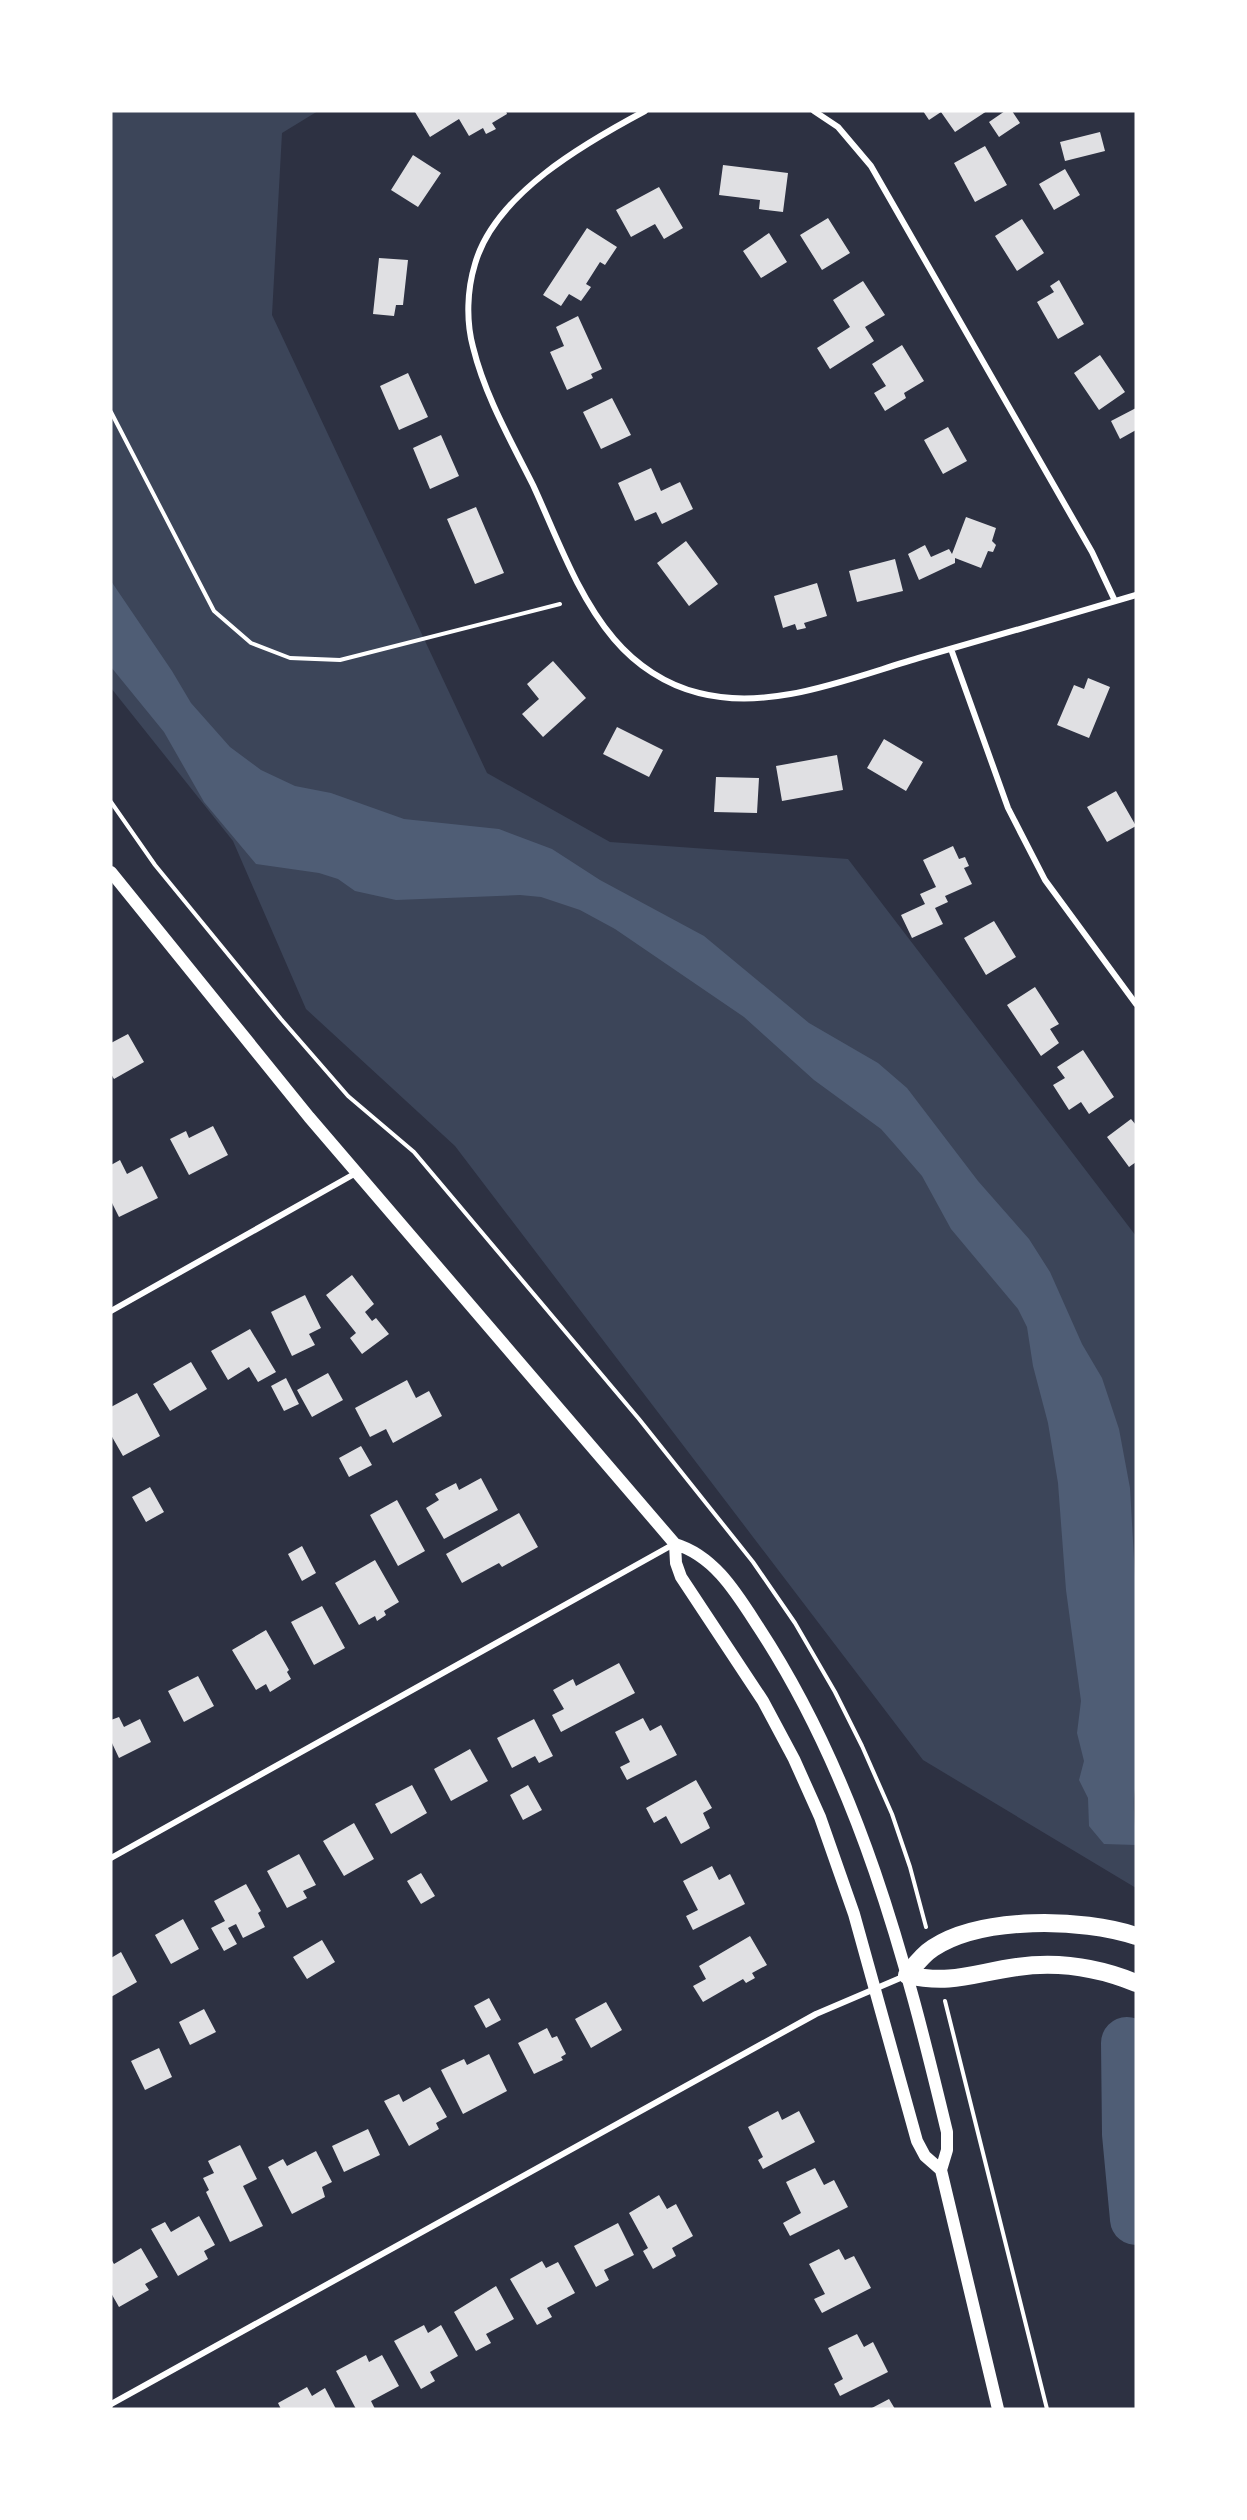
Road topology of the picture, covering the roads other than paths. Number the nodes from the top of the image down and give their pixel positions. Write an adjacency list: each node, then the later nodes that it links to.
1 (645, 111): 5 (street)
2 (814, 111): 4 (street)
3 (1136, 595): 4 (street)
4 (1115, 601): 5 (street)
5 (951, 649): 7 (street)
6 (111, 872): 8 (main road)
7 (1136, 1004)
8 (356, 1173): 9 (street); 10 (main road)
9 (111, 1311)
10 (675, 1544): 11 (street); 13 (main road); 15 (main road)
11 (111, 1858)
12 (1136, 1936): 13 (highway)
13 (907, 1975): 14 (highway); 15 (street); 16 (main road)
14 (1136, 1983)
15 (875, 1987): 16 (main road); 17 (street)
16 (941, 2170): 18 (main road)
17 (111, 2404)
18 (998, 2409)

